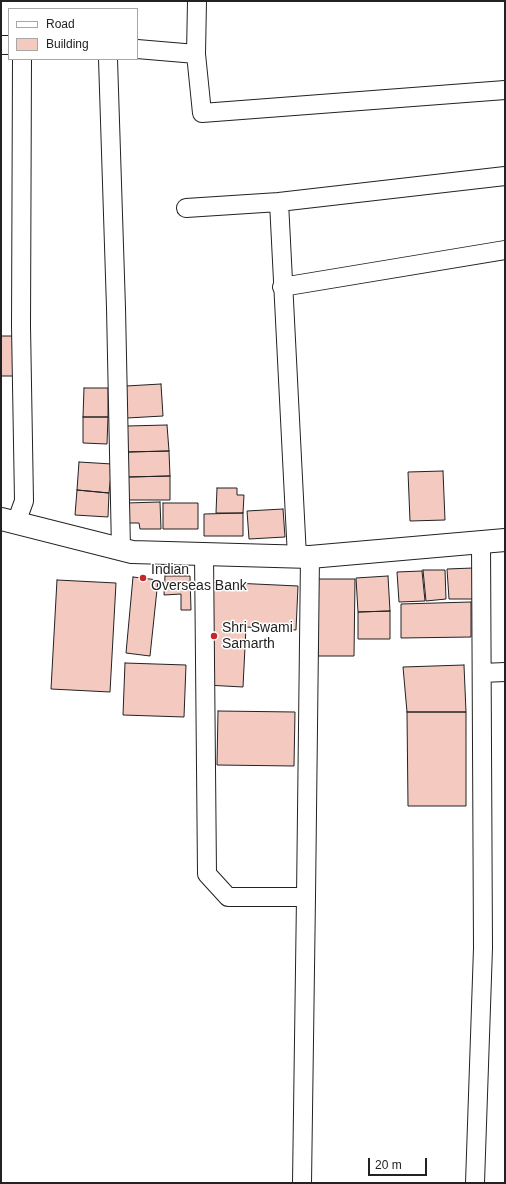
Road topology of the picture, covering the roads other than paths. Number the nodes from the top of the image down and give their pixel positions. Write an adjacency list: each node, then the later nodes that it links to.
1 (197, 1): 3 (street)
2 (138, 49): 3 (street)
3 (196, 54): 6 (street)
4 (22, 60): 12 (street)
5 (108, 60): 15 (street)
6 (505, 90)
7 (505, 176): 8 (street)
8 (279, 202): 9 (street); 11 (street)
9 (186, 208)
10 (505, 250): 11 (street)
11 (282, 287): 17 (street)
12 (9, 521): 15 (street)
13 (505, 540): 14 (street)
14 (481, 542): 17 (street); 19 (street)
15 (121, 549): 16 (street)
16 (204, 554): 17 (street); 20 (street)
17 (303, 557): 20 (street)
18 (505, 672): 19 (street)
19 (482, 673): 22 (street)
20 (306, 897): 21 (street)
21 (302, 1183)
22 (475, 1183)

